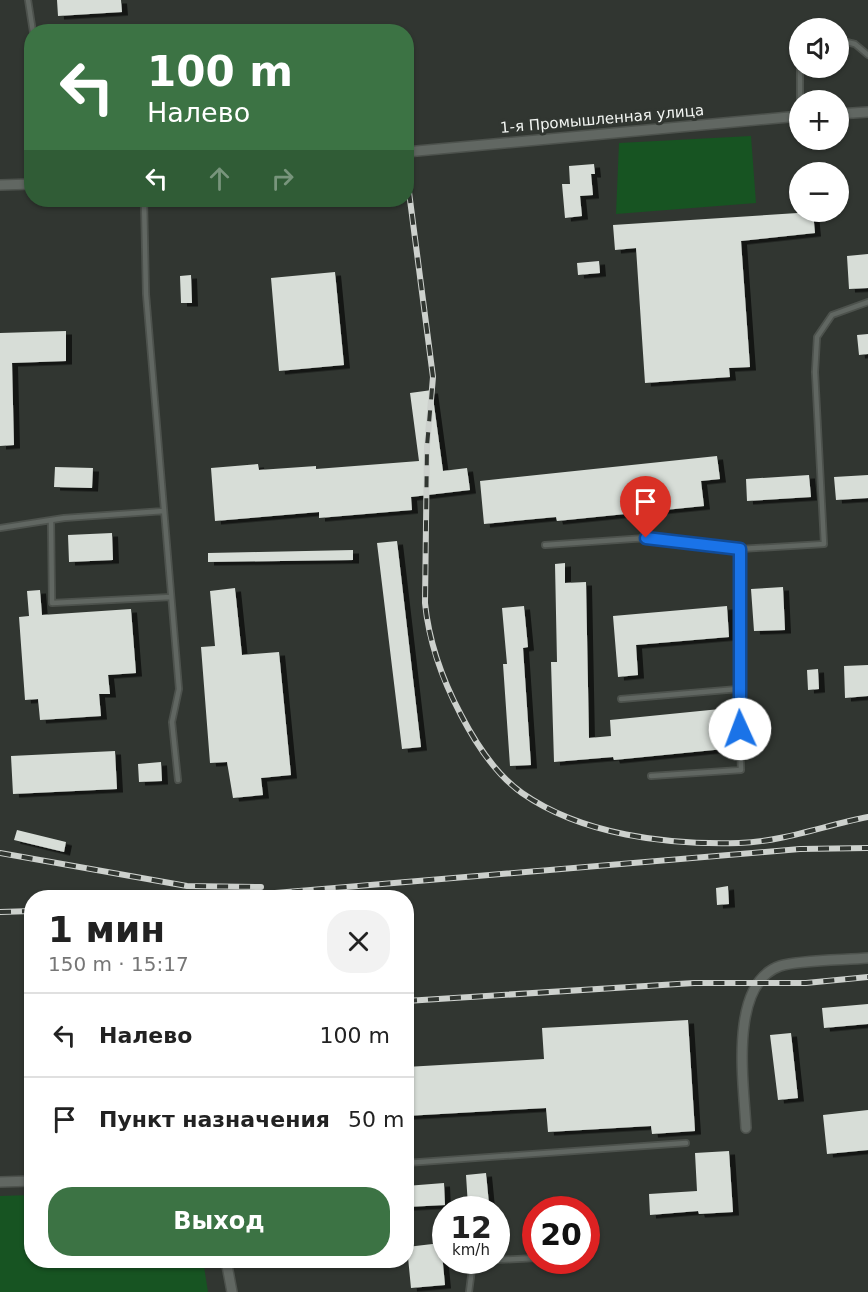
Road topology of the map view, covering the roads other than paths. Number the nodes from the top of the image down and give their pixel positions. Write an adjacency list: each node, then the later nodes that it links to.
1 (28, 0): 2 (lane)
2 (32, 24)
3 (849, 43): 4 (lane)
4 (868, 55)
5 (868, 112): 6 (street)
6 (849, 113)
7 (789, 117): 8 (street, 1-я Промышленная улица)
8 (414, 151)
9 (24, 184): 10 (street)
10 (0, 185)
11 (144, 207): 13 (lane)
12 (868, 302): 17 (lane)
13 (164, 511): 14 (lane); 18 (lane)
14 (51, 520): 15 (lane); 18 (lane)
15 (0, 528)
16 (545, 545): 17 (lane)
17 (740, 549): 19 (lane)
18 (171, 597): 22 (lane)
19 (738, 689): 20 (lane); 21 (lane)
20 (621, 699)
21 (651, 776)
22 (177, 780)
23 (868, 958): 24 (street)
24 (746, 1128)
25 (686, 1143): 26 (lane)
26 (414, 1162)
27 (24, 1181): 28 (street)
28 (0, 1182)
29 (228, 1268): 31 (street)
30 (471, 1274): 32 (lane)
31 (232, 1292)
32 (469, 1292)

